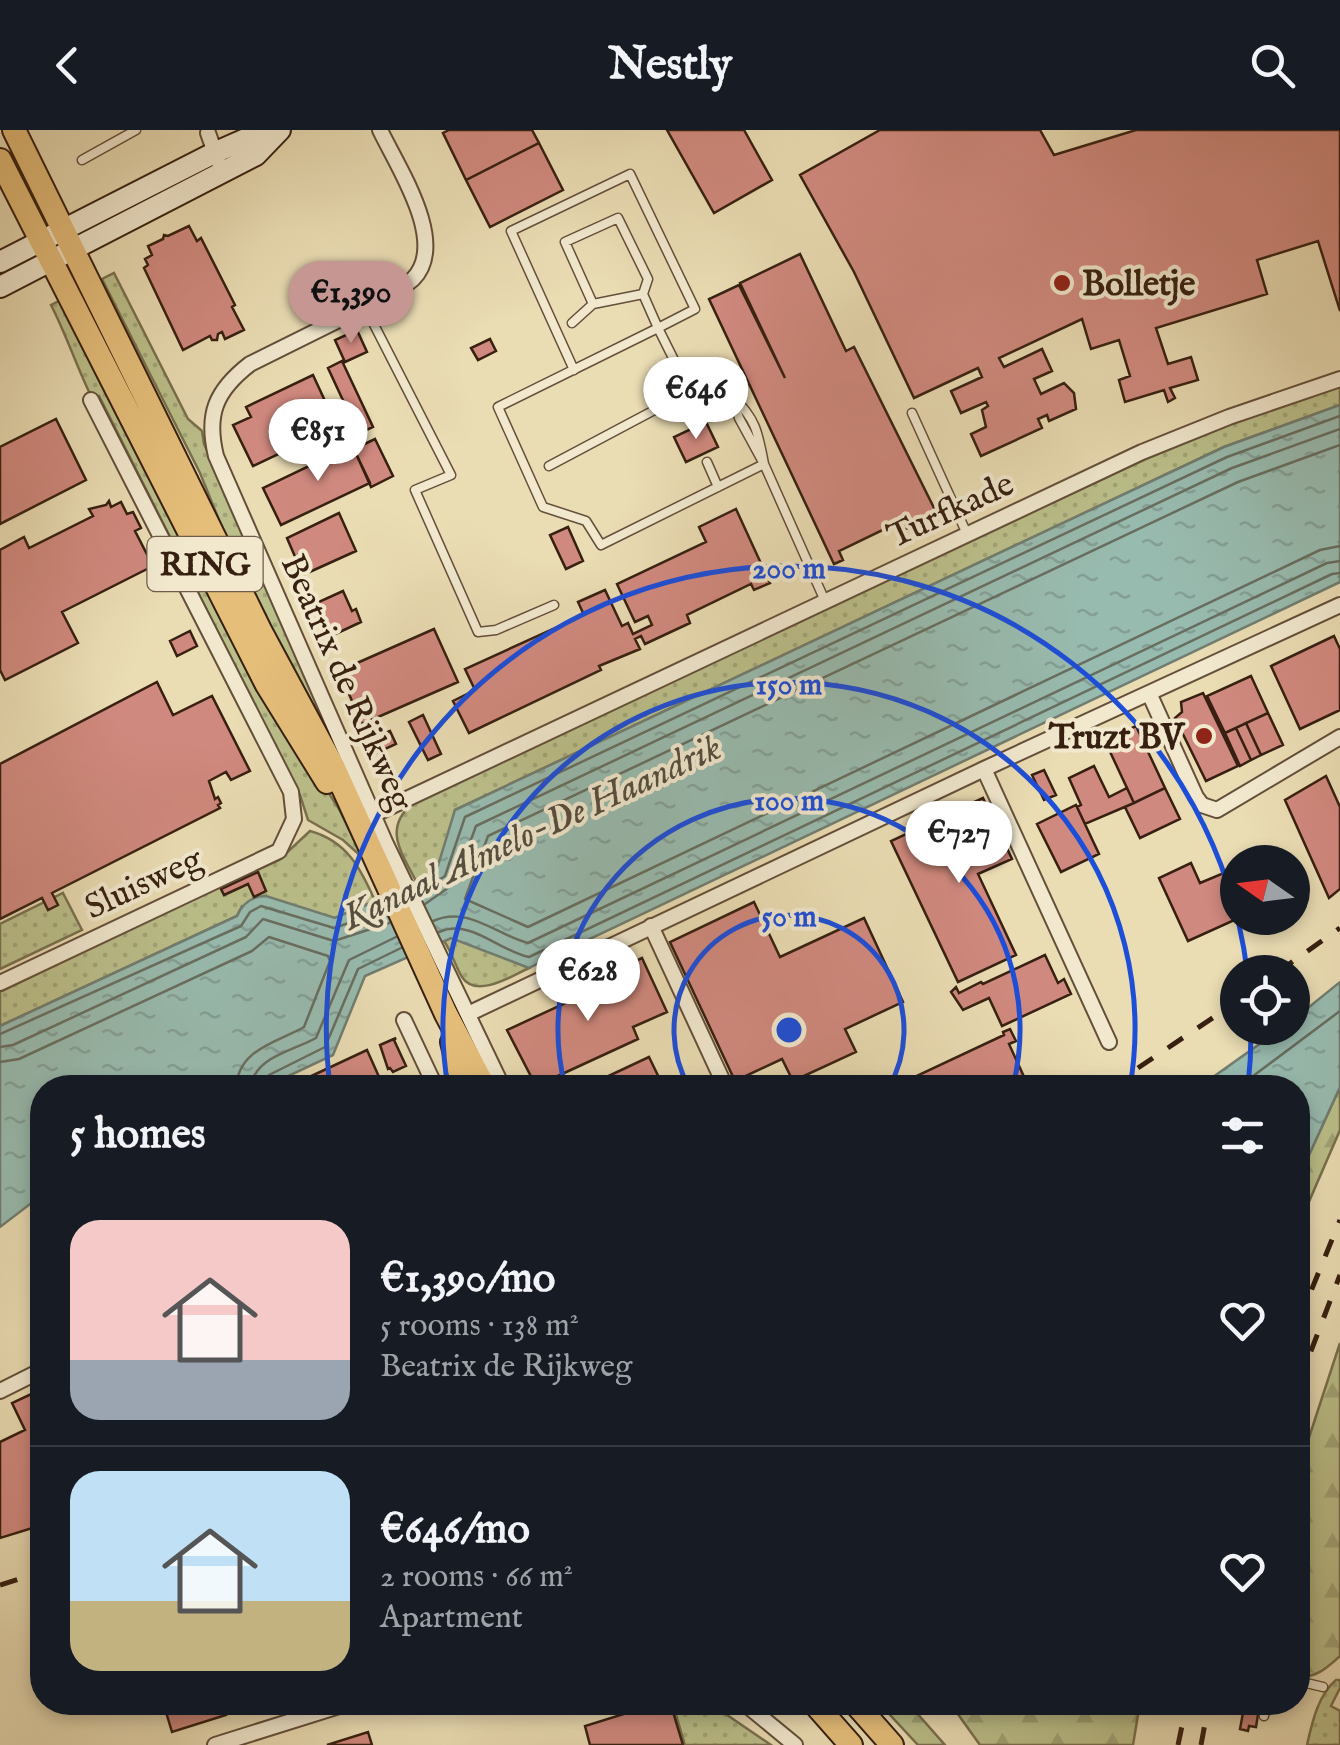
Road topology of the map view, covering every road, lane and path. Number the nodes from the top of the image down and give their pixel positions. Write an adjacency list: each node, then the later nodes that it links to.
1 (14, 130): 10 (main road, RING)
2 (136, 130): 6 (lane)
3 (266, 130): 7 (main road)
4 (280, 130): 7 (main road)
5 (380, 130): 16 (street, Beatrix de Rijkweg)
6 (122, 134): 9 (lane)
7 (213, 147): 10 (main road)
8 (0, 160): 11 (main road, RING)
9 (82, 160)
10 (68, 240): 11 (main road); 36 (main road, RING)
11 (46, 251): 12 (main road); 13 (main road); 36 (main road, RING)
12 (0, 262)
13 (0, 286)
14 (643, 294): 15 (lane); 15 (lane); 18 (lane)
15 (593, 304): 17 (lane)
16 (366, 306): 32 (lane); 36 (street, Beatrix de Rijkweg)
17 (572, 323)
18 (658, 328): 19 (lane); 19 (lane); 21 (lane)
19 (574, 370): 28 (lane)
20 (1340, 379): 29 (street, Turfkade)
21 (712, 380): 22 (lane); 27 (lane)
22 (732, 396): 26 (lane); 26 (lane)
23 (91, 400): 38 (street, Sluisweg)
24 (912, 413): 29 (lane)
25 (707, 462): 28 (lane)
26 (764, 464): 28 (lane); 30 (lane)
27 (549, 466)
28 (718, 488)
29 (967, 534): 30 (street, Turfkade)
30 (825, 601): 36 (street, Turfkade)
31 (1340, 604): 33 (street)
32 (554, 605)
33 (1149, 693): 34 (street); 35 (street)
34 (1340, 738)
35 (984, 769): 37 (street); 41 (street)
36 (367, 820): 39 (main road, RING)
37 (650, 926): 39 (street); 46 (street)
38 (0, 983)
39 (457, 1014): 43 (main road, RING); 44 (main road, RING); 45 (street)
40 (404, 1020): 42 (street)
41 (1108, 1042)
42 (430, 1075)
43 (462, 1075)
44 (480, 1075)
45 (495, 1075)
46 (720, 1075)
47 (30, 1376): 48 (street)
48 (0, 1391)
49 (1310, 1684): 50 (lane)
50 (1323, 1687)
51 (311, 1715): 55 (street)
52 (760, 1715): 56 (street)
53 (824, 1715): 57 (main road)
54 (865, 1715): 58 (main road)
55 (215, 1745)
56 (796, 1745)
57 (851, 1745)
58 (892, 1745)

